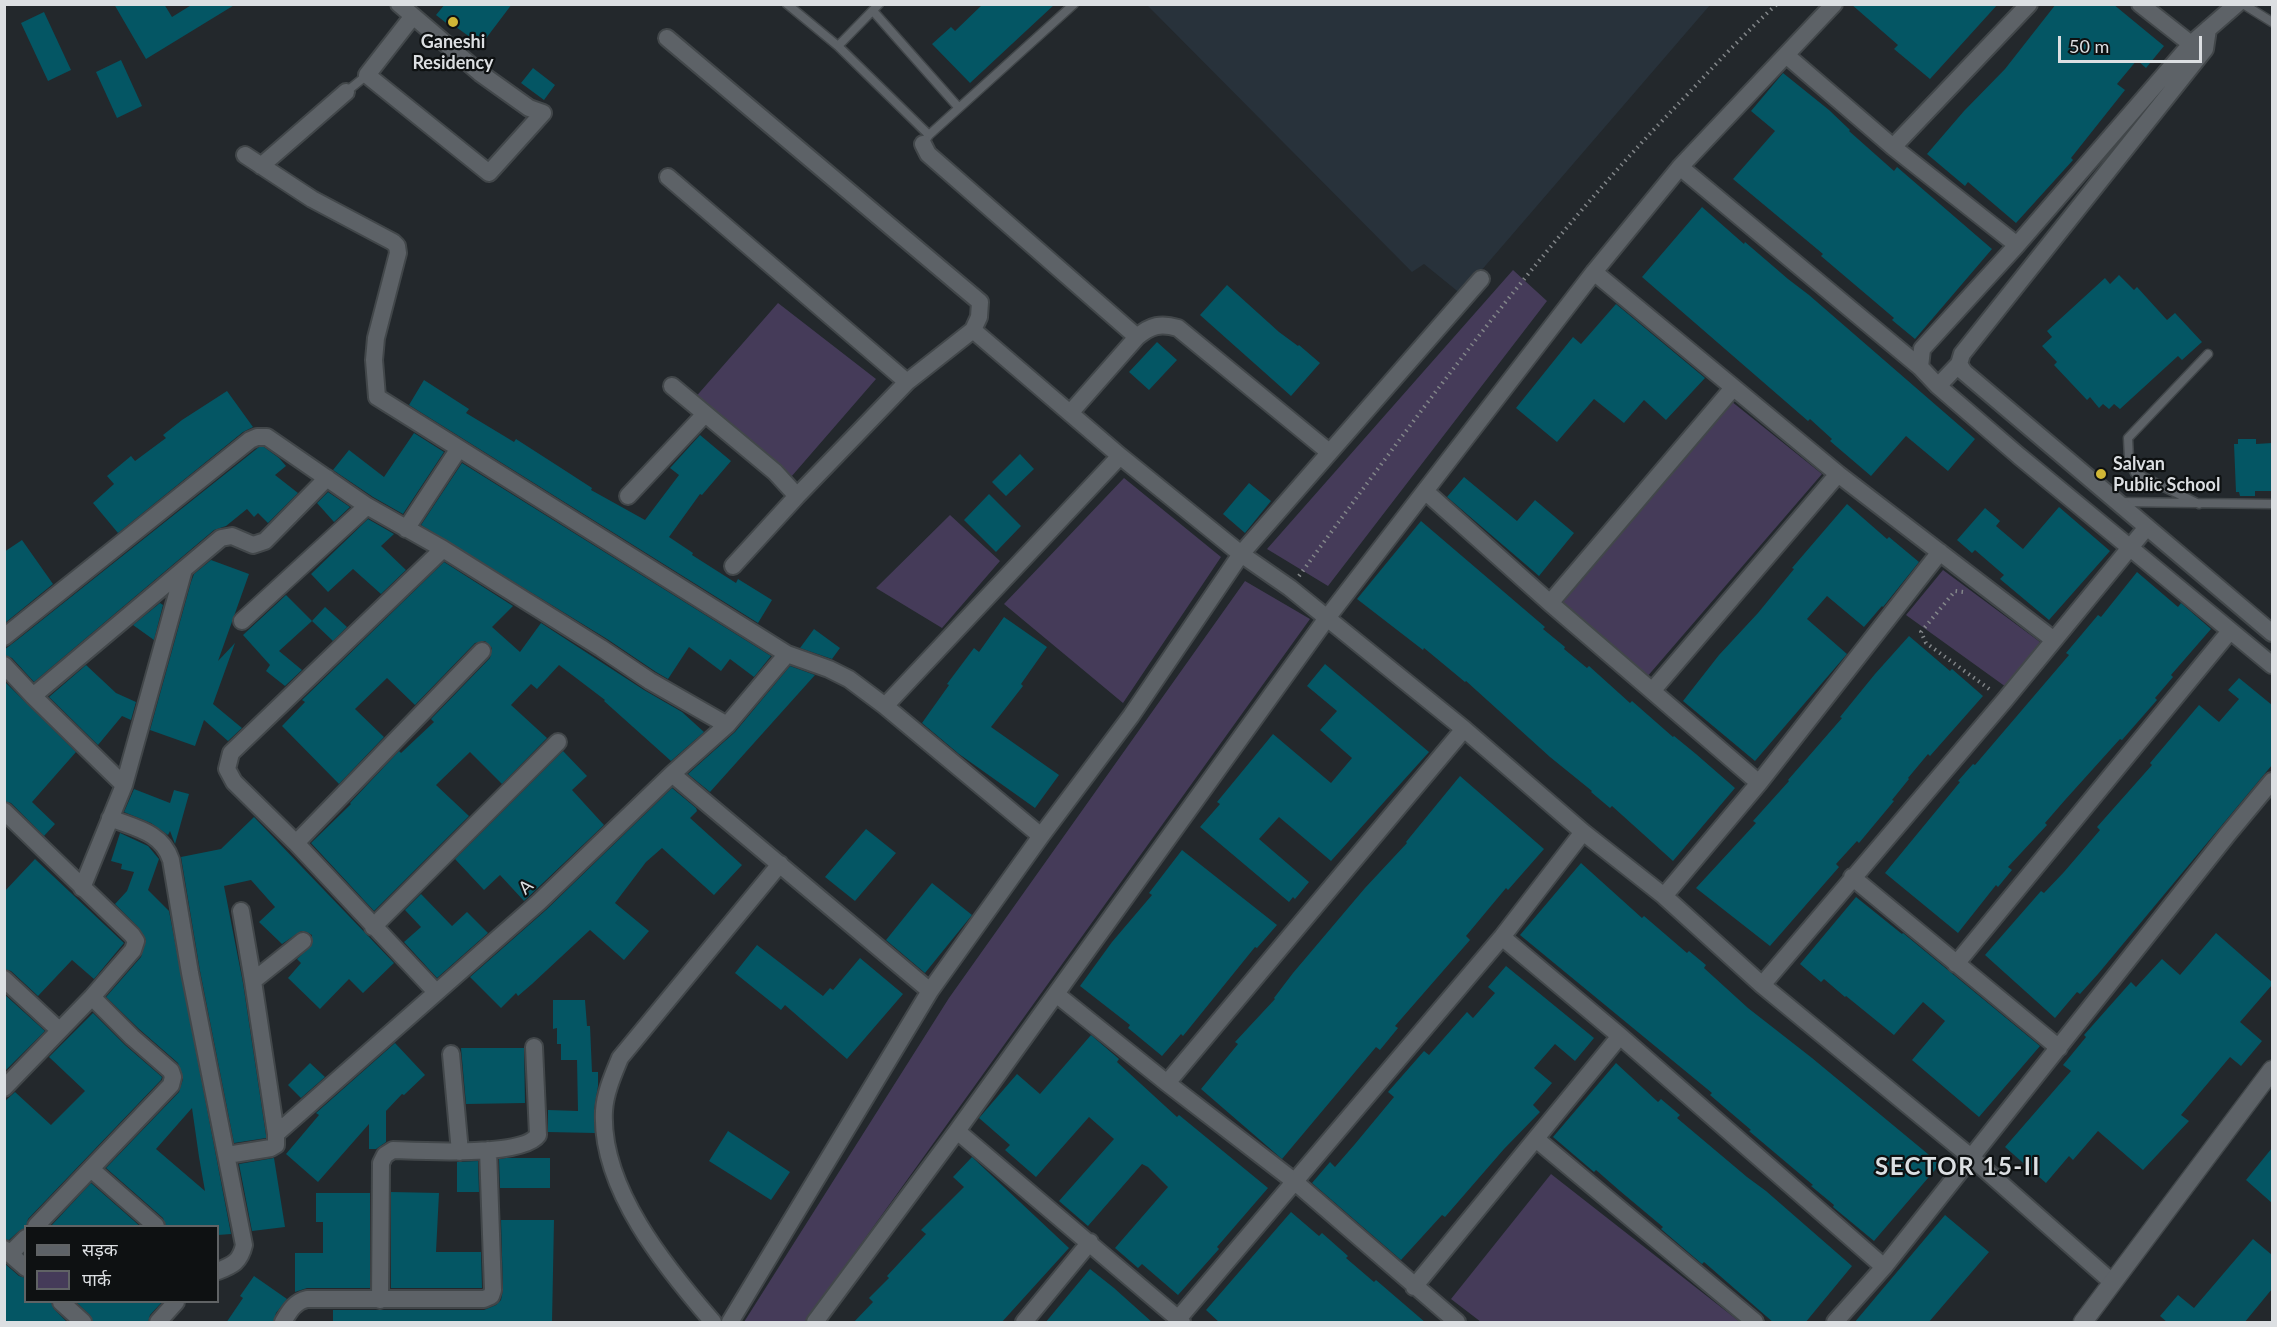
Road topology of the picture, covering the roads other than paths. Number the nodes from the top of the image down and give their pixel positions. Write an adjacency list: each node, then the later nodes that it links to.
1 (399, 4): 10 (street)
2 (787, 4): 15 (lane)
3 (1074, 4): 19 (lane)
4 (1834, 4): 16 (street)
5 (2029, 4): 21 (street)
6 (2140, 4): 14 (street)
7 (2236, 4): 12 (street)
8 (2243, 4): 11 (lane)
9 (876, 8): 15 (lane); 19 (lane)
10 (413, 16): 17 (street); 17 (street)
11 (2272, 22)
12 (2208, 29): 14 (street); 32 (street)
13 (667, 38): 29 (street)
14 (2191, 44): 26 (street)
15 (838, 46): 20 (lane)
16 (1786, 55): 21 (street); 24 (street)
17 (367, 75): 18 (lane)
18 (346, 92): 23 (street)
19 (959, 108): 20 (lane)
20 (926, 139): 30 (street)
21 (1893, 147): 26 (street)
22 (245, 155): 23 (street)
23 (261, 166): 40 (street)
24 (1680, 167): 27 (street); 33 (street)
25 (668, 177): 34 (street)
26 (2017, 244): 33 (street)
27 (1594, 272): 37 (street); 45 (street)
28 (1482, 279): 41 (street)
29 (973, 330): 34 (street); 38 (street)
30 (1137, 337): 38 (street); 41 (street)
31 (2208, 354): 49 (lane)
32 (1959, 364): 36 (street); 48 (street)
33 (1920, 367): 36 (street)
34 (907, 382): 46 (street)
35 (672, 386): 39 (street)
36 (1938, 386): 55 (street)
37 (1733, 388): 43 (street); 60 (street)
38 (1071, 412): 42 (street)
39 (705, 414): 46 (street); 47 (street)
40 (458, 450): 53 (street); 68 (street)
41 (1329, 452): 57 (street)
42 (1120, 456): 57 (street); 73 (street)
43 (1838, 474): 56 (street); 71 (street)
44 (327, 478): 51 (street); 59 (street); 65 (street)
45 (1425, 491): 60 (street); 61 (street)
46 (797, 495): 58 (street)
47 (628, 496)
48 (2116, 502): 49 (lane); 52 (street)
49 (2199, 504): 50 (lane)
50 (2272, 504)
51 (367, 506): 53 (street); 62 (street)
52 (2147, 527): 55 (street); 64 (street)
53 (406, 529): 54 (street)
54 (443, 549): 74 (street); 85 (street)
55 (2131, 549): 63 (street); 66 (street)
56 (1940, 552): 66 (street); 79 (street)
57 (1241, 555): 61 (street); 84 (street)
58 (733, 566)
59 (184, 569): 72 (street); 80 (street)
60 (1550, 603): 71 (street)
61 (1327, 618): 75 (street); 100 (street)
62 (243, 621)
63 (2230, 631): 70 (street); 94 (street)
64 (2272, 633)
65 (4, 636)
66 (2054, 640): 87 (street)
67 (482, 651): 85 (street)
68 (787, 654): 73 (street); 74 (street, A)
69 (4, 665): 72 (street)
70 (2272, 665)
71 (1652, 691): 79 (street)
72 (33, 696): 80 (street)
73 (885, 706): 84 (street)
74 (727, 725): 77 (street, A)
75 (1464, 729): 83 (street); 108 (street)
76 (558, 742): 91 (street)
77 (672, 774): 86 (street); 99 (street, A)
78 (2272, 781): 105 (street)
79 (1759, 783): 89 (street)
80 (124, 785): 82 (street)
81 (4, 811): 88 (street)
82 (111, 818): 88 (street); 115 (street)
83 (1583, 832): 89 (street); 92 (street)
84 (1041, 836): 98 (street)
85 (296, 843): 91 (street)
86 (780, 864): 98 (street); 138 (street)
87 (1852, 877): 94 (street); 97 (street)
88 (82, 888): 101 (street)
89 (1664, 896): 97 (street)
90 (241, 911): 96 (street)
91 (373, 927): 99 (street)
92 (1502, 937): 103 (street); 118 (street)
93 (303, 941): 96 (street)
94 (1956, 964): 105 (street)
95 (4, 979): 102 (street)
96 (253, 981): 111 (street)
97 (1762, 985): 116 (street)
98 (930, 991): 139 (street)
99 (436, 992): 111 (street, A)
100 (1056, 994): 108 (street); 110 (street)
101 (92, 997): 102 (street); 117 (street)
102 (59, 1030): 109 (street)
103 (1620, 1036): 112 (street); 125 (street)
104 (534, 1047): 113 (street)
105 (2059, 1048): 116 (street)
106 (451, 1054): 114 (street)
107 (2272, 1070): 127 (street)
108 (1167, 1083): 118 (street)
109 (4, 1089)
110 (957, 1131): 122 (street); 132 (street)
111 (276, 1134): 115 (street, A)
112 (1536, 1138): 128 (street); 142 (street)
113 (488, 1150): 114 (street); 129 (street)
114 (460, 1152): 129 (street)
115 (227, 1155): 126 (street)
116 (1972, 1158): 125 (street); 127 (street)
117 (91, 1169): 119 (street); 120 (street)
118 (1294, 1181): 128 (street); 133 (street)
119 (38, 1225)
120 (154, 1225)
121 (24, 1239): 123 (street)
122 (1090, 1242): 133 (street); 140 (street)
123 (7, 1251): 124 (street)
124 (24, 1266)
125 (1884, 1267): 143 (street)
126 (219, 1271)
127 (2112, 1282): 134 (street)
128 (1414, 1287): 141 (street)
129 (380, 1300): 137 (street)
130 (62, 1303): 135 (street)
131 (175, 1303): 136 (street)
132 (821, 1320)
133 (1180, 1321)
134 (2088, 1321)
135 (83, 1323)
136 (158, 1323)
137 (283, 1323)
138 (713, 1323)
139 (730, 1323)
140 (1024, 1323)
141 (1457, 1323)
142 (1755, 1323)
143 (1835, 1323)

